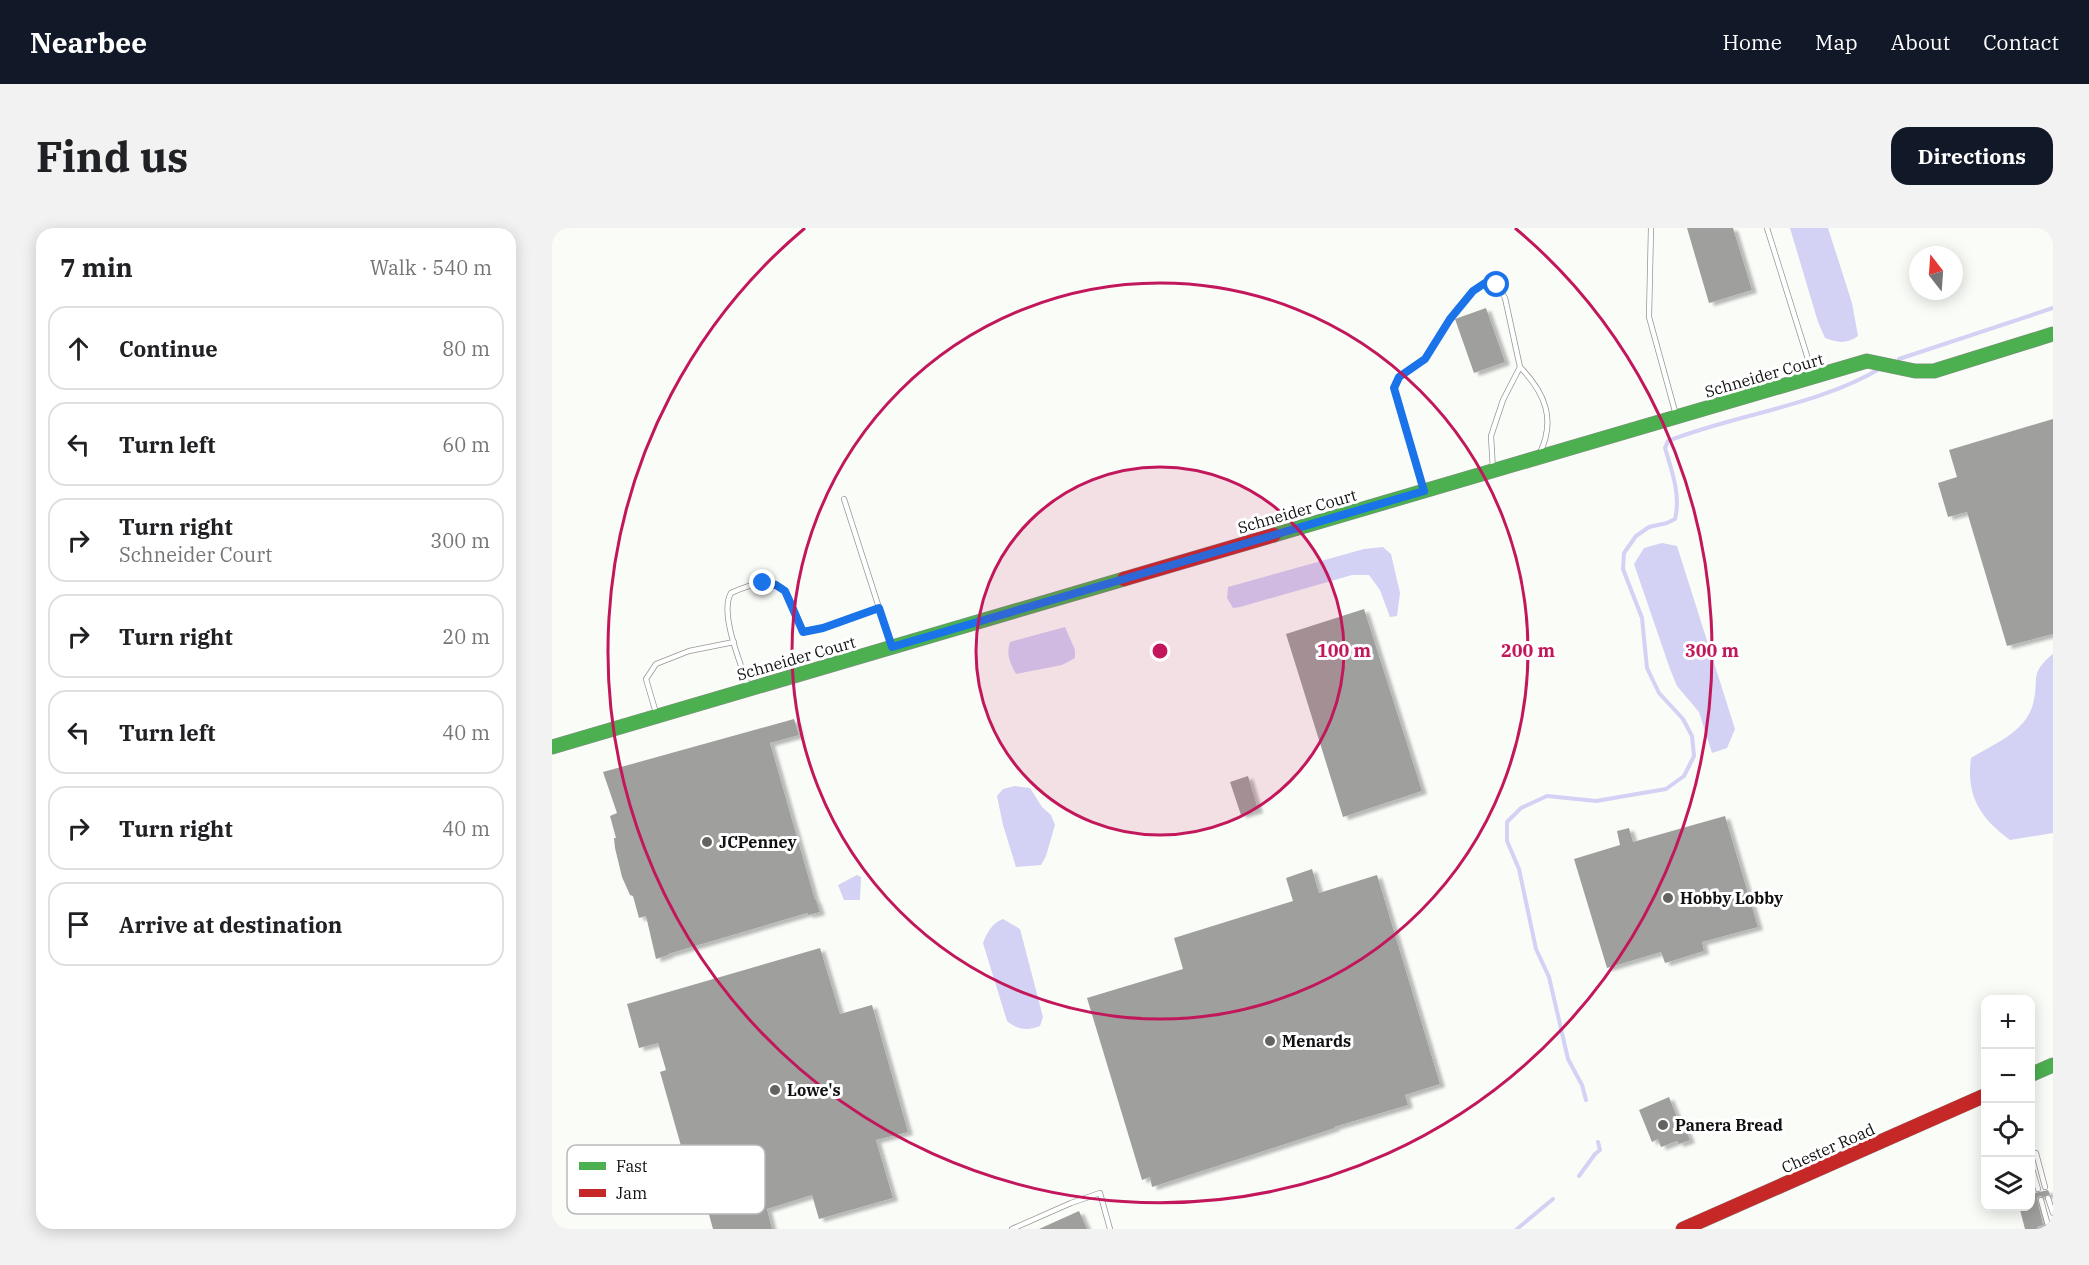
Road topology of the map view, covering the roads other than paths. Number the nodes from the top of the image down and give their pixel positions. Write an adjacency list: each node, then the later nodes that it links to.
1 (1651, 228): 6 (lane)
2 (1767, 228): 5 (lane)
3 (2053, 334): 5 (street, Schneider Court)
4 (1520, 367): 7 (lane); 8 (lane); 9 (lane)
5 (1814, 377): 6 (street, Schneider Court)
6 (1676, 417): 7 (street, Schneider Court)
7 (1538, 458): 8 (street, Schneider Court)
8 (1492, 471): 9 (street, Schneider Court)
9 (1424, 491): 13 (street, Schneider Court)
10 (844, 500): 11 (lane)
11 (879, 608): 12 (lane); 13 (lane)
12 (734, 642): 14 (lane); 15 (lane)
13 (892, 647): 14 (street, Schneider Court)
14 (749, 689): 15 (street, Schneider Court)
15 (657, 716): 16 (street, Schneider Court)
16 (552, 747)
17 (2053, 1065): 18 (street)
18 (2035, 1073)
19 (1981, 1097): 29 (street, Chester Road)
20 (2036, 1153): 22 (lane)
21 (2035, 1177): 23 (lane)
22 (2045, 1187)
23 (2038, 1189)
24 (2048, 1198): 26 (lane)
25 (2041, 1200): 30 (lane)
26 (2053, 1214)
27 (1012, 1229): 28 (lane)
28 (1110, 1229)
29 (1683, 1229)
30 (2049, 1229)

